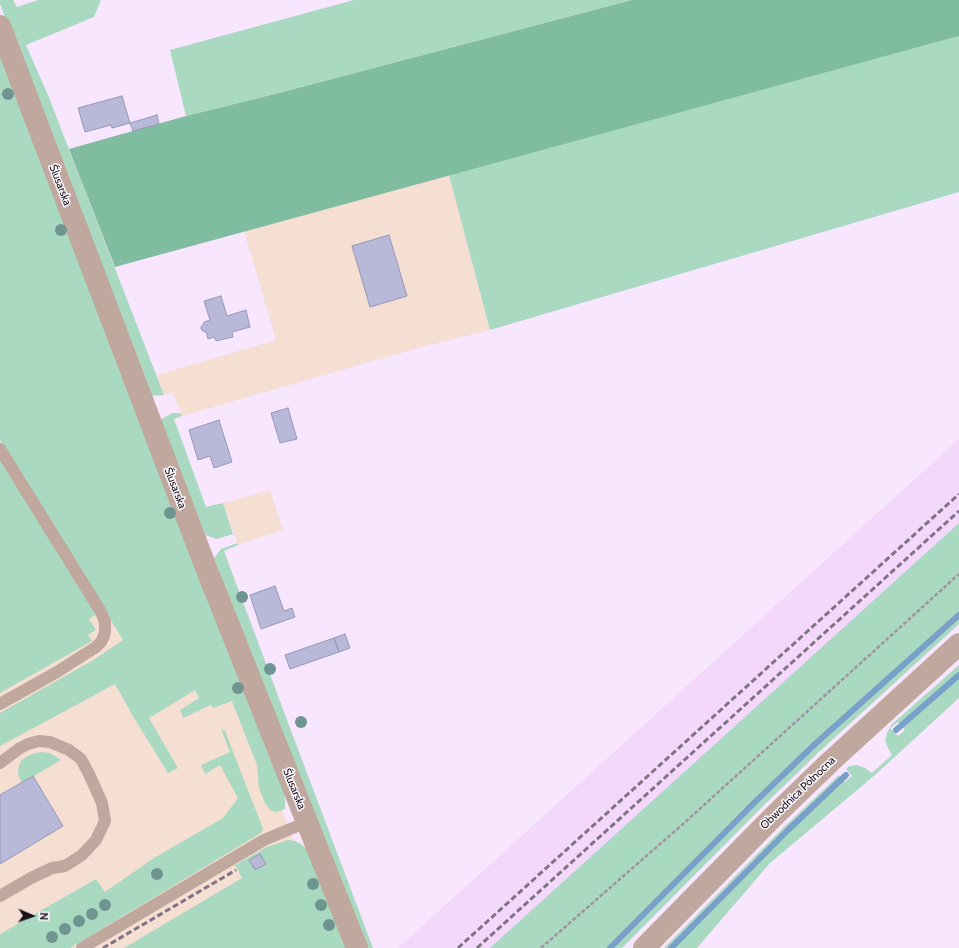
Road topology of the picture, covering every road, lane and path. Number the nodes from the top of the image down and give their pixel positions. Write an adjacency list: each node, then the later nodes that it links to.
1 (0, 26): 7 (street, Ślusarska)
2 (0, 449): 5 (lane)
3 (959, 574): 11 (path)
4 (959, 644): 12 (street, Obwodnica Północna)
5 (0, 704)
6 (0, 763): 8 (lane)
7 (307, 822): 9 (lane); 10 (street, Ślusarska)
8 (0, 896)
9 (82, 948)
10 (357, 948)
11 (541, 948)
12 (644, 948)

